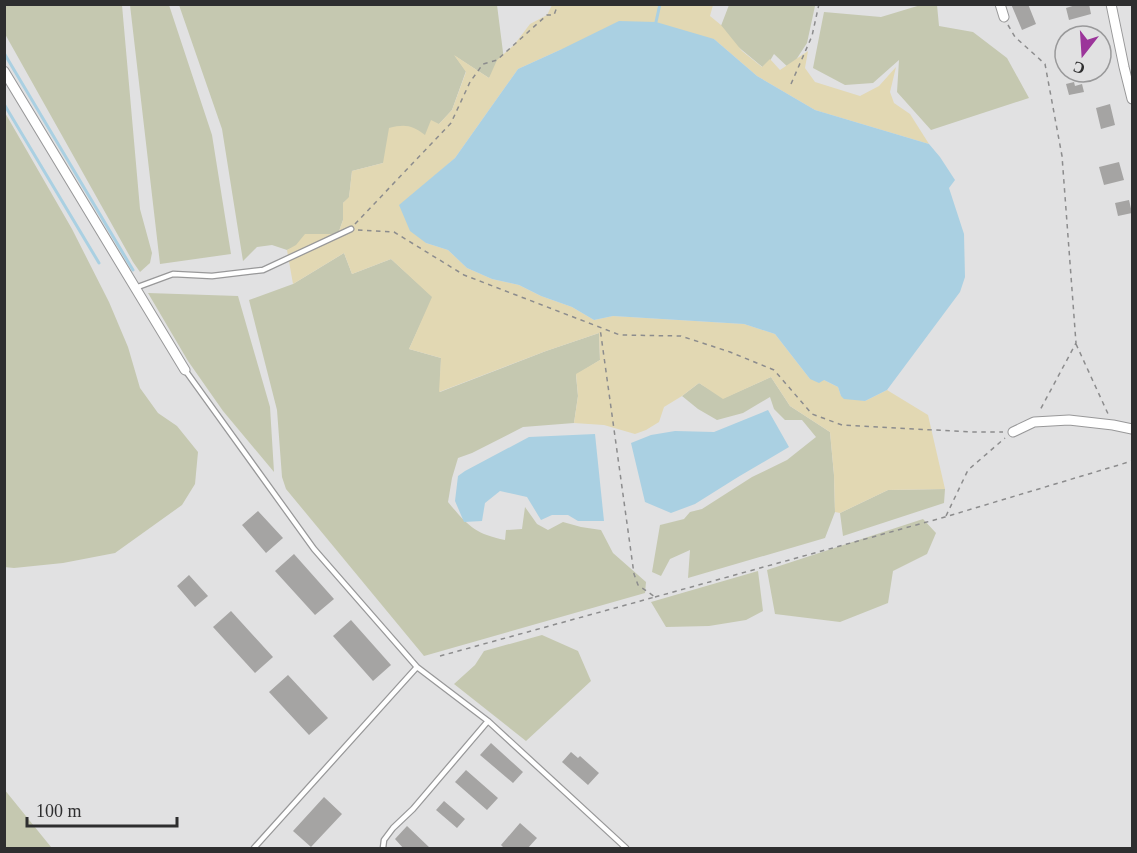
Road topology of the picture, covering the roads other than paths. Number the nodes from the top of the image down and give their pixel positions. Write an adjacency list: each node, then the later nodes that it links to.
1 (1000, 4): 3 (street)
2 (1111, 4): 5 (street)
3 (1004, 17)
4 (4, 71): 7 (street)
5 (1132, 99)
6 (351, 230): 7 (lane)
7 (135, 288): 8 (street)
8 (185, 370): 11 (lane)
9 (1132, 429): 10 (street)
10 (1013, 432)
11 (417, 667): 12 (lane); 13 (lane)
12 (488, 721): 14 (lane); 15 (lane)
13 (254, 849)
14 (383, 849)
15 (626, 849)

